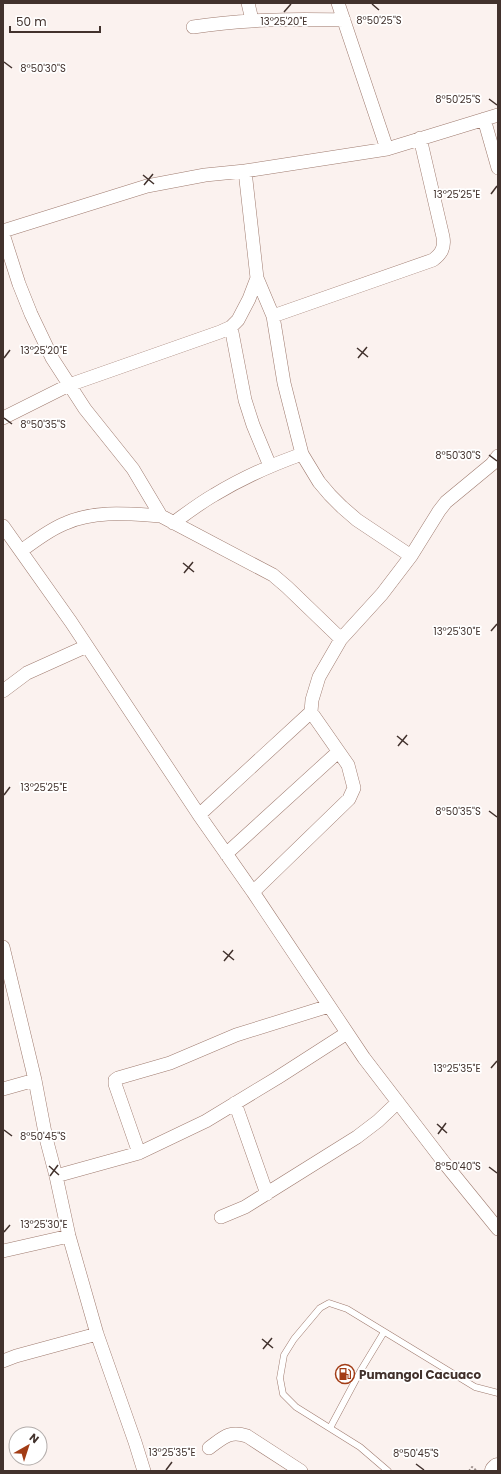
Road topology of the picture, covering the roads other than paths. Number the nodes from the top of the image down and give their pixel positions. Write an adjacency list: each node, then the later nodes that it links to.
1 (248, 3): 3 (street)
2 (338, 3): 4 (street)
3 (252, 20): 4 (street); 5 (street)
4 (344, 20): 9 (street)
5 (192, 27)
6 (498, 115): 7 (street)
7 (484, 119): 8 (street); 10 (street)
8 (420, 138): 9 (street); 15 (street)
9 (387, 148): 11 (street)
10 (498, 168)
11 (245, 170): 12 (street); 14 (street)
12 (3, 230)
13 (3, 234): 17 (street)
14 (257, 278): 15 (street); 16 (street)
15 (273, 316): 19 (street)
16 (231, 327): 17 (street); 21 (street)
17 (69, 385): 18 (street); 22 (street)
18 (3, 418)
19 (302, 454): 21 (street); 26 (street)
20 (498, 456): 26 (street)
21 (270, 466): 23 (street)
22 (161, 516): 23 (street); 25 (street)
23 (173, 523): 27 (street)
24 (3, 526): 25 (street)
25 (21, 550): 28 (street)
26 (411, 556): 27 (street)
27 (341, 639): 30 (street)
28 (87, 646): 29 (street); 32 (street)
29 (3, 691)
30 (311, 712): 31 (street); 32 (street)
31 (338, 752): 33 (street); 34 (street)
32 (198, 815): 33 (street)
33 (226, 854): 34 (street)
34 (253, 892): 37 (street)
35 (3, 947): 36 (street)
36 (5, 964): 39 (street)
37 (329, 1006): 38 (street); 43 (street)
38 (347, 1033): 41 (street); 42 (street)
39 (36, 1080): 40 (street); 44 (street)
40 (3, 1089)
41 (398, 1102): 45 (street); 47 (street)
42 (235, 1103): 43 (street); 45 (street)
43 (139, 1153): 44 (street)
44 (56, 1176): 48 (street)
45 (267, 1194): 46 (street)
46 (221, 1217)
47 (498, 1229)
48 (69, 1236): 49 (street); 51 (street)
49 (3, 1251)
50 (384, 1332): 53 (lane); 54 (lane); 54 (lane)
51 (97, 1334): 52 (street); 56 (street)
52 (3, 1361)
53 (498, 1393)
54 (330, 1428): 58 (lane)
55 (209, 1448): 57 (street)
56 (144, 1471)
57 (301, 1471)
58 (388, 1471)

